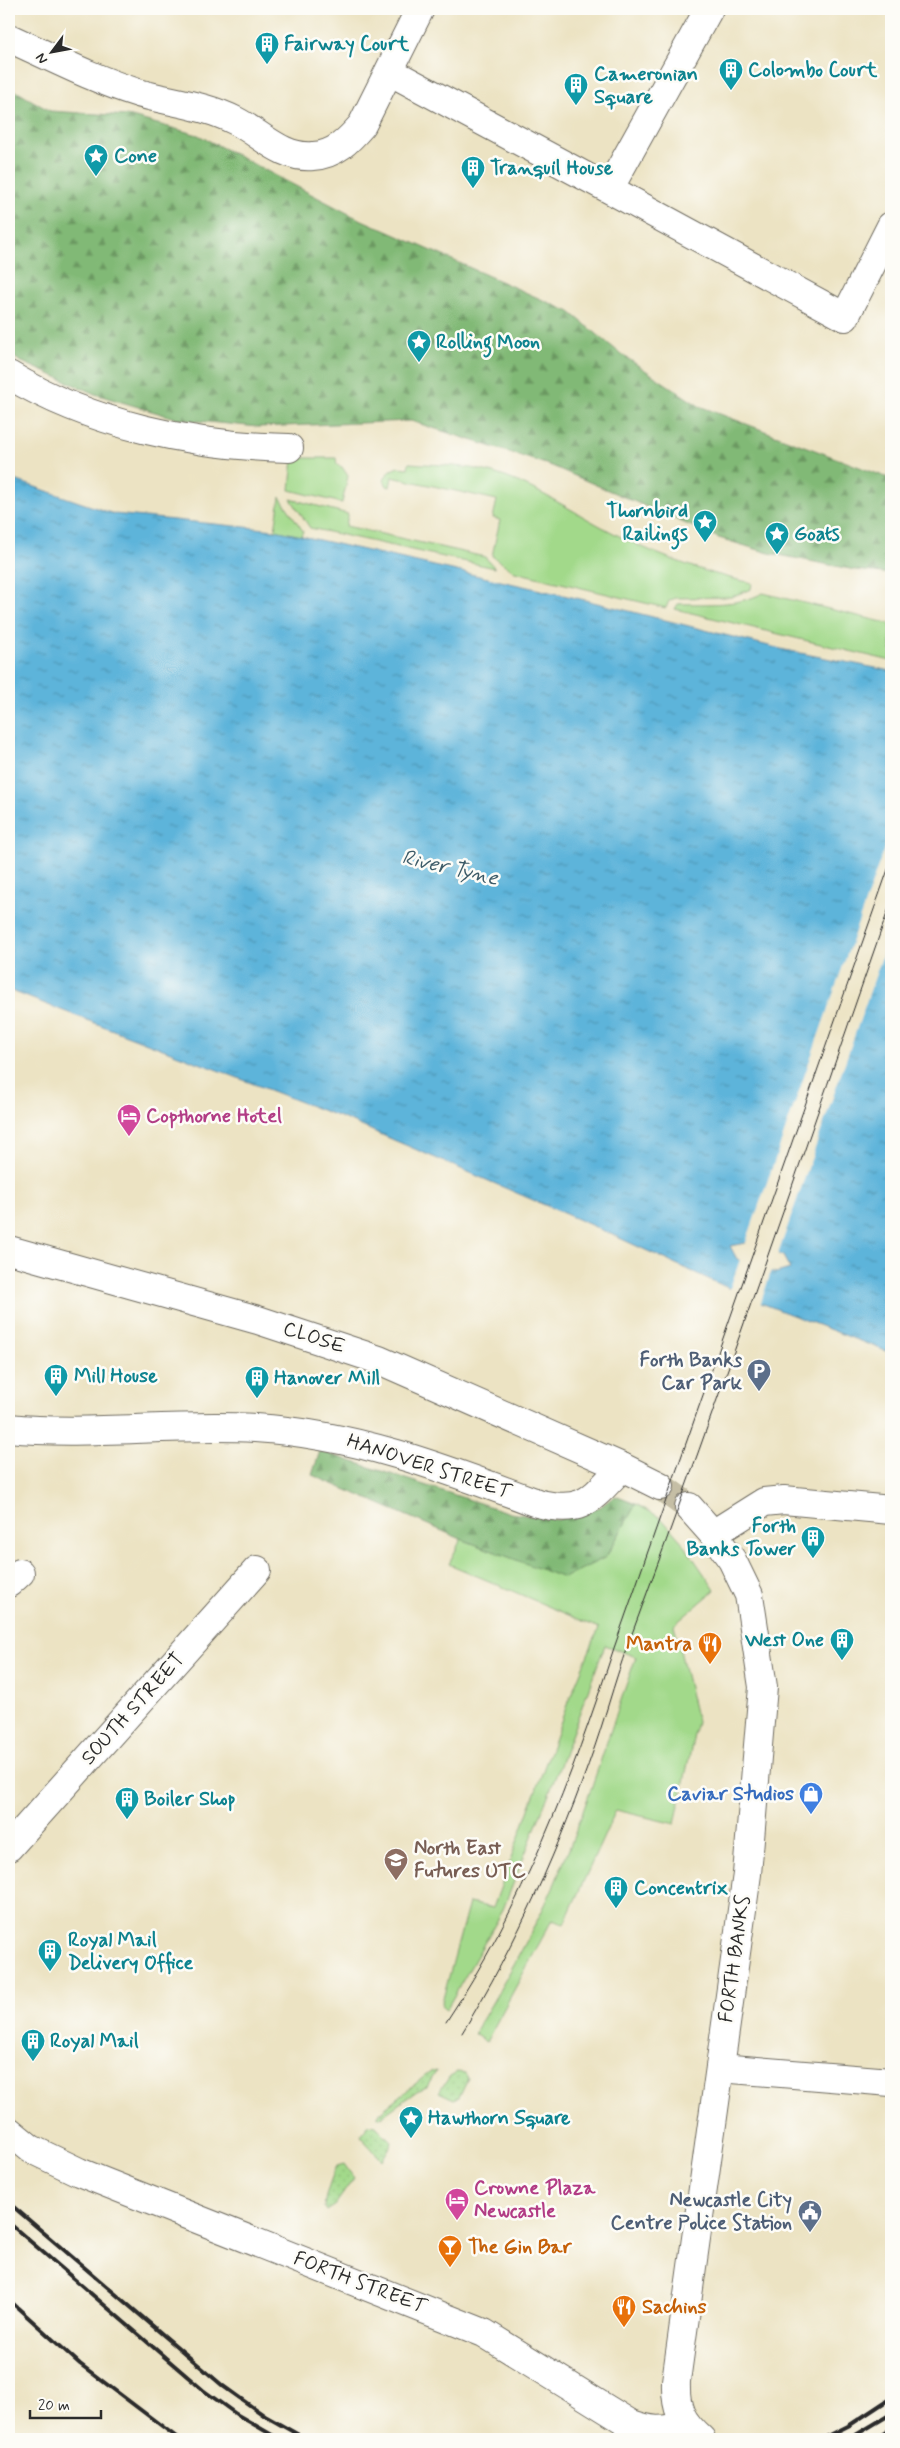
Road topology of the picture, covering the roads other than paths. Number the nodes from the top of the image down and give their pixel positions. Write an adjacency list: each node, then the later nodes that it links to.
1 (420, 9): 4 (street)
2 (709, 9): 5 (street)
3 (9, 38): 4 (street)
4 (389, 71): 5 (street)
5 (609, 189): 6 (street)
6 (891, 226)
7 (9, 376): 8 (street)
8 (289, 448)
9 (9, 1250): 11 (street, CLOSE)
10 (9, 1428): 11 (street, HANOVER STREET)
11 (622, 1467): 12 (street, CLOSE)
12 (660, 1486)
13 (689, 1507): 15 (street, FORTH BANKS)
14 (891, 1510): 15 (street)
15 (713, 1534): 18 (street, FORTH BANKS)
16 (257, 1570): 17 (street, SOUTH STREET)
17 (9, 1847)
18 (720, 2068): 19 (street); 21 (street, FORTH BANKS)
19 (891, 2082)
20 (9, 2132): 21 (street, FORTH STREET)
21 (693, 2432)

